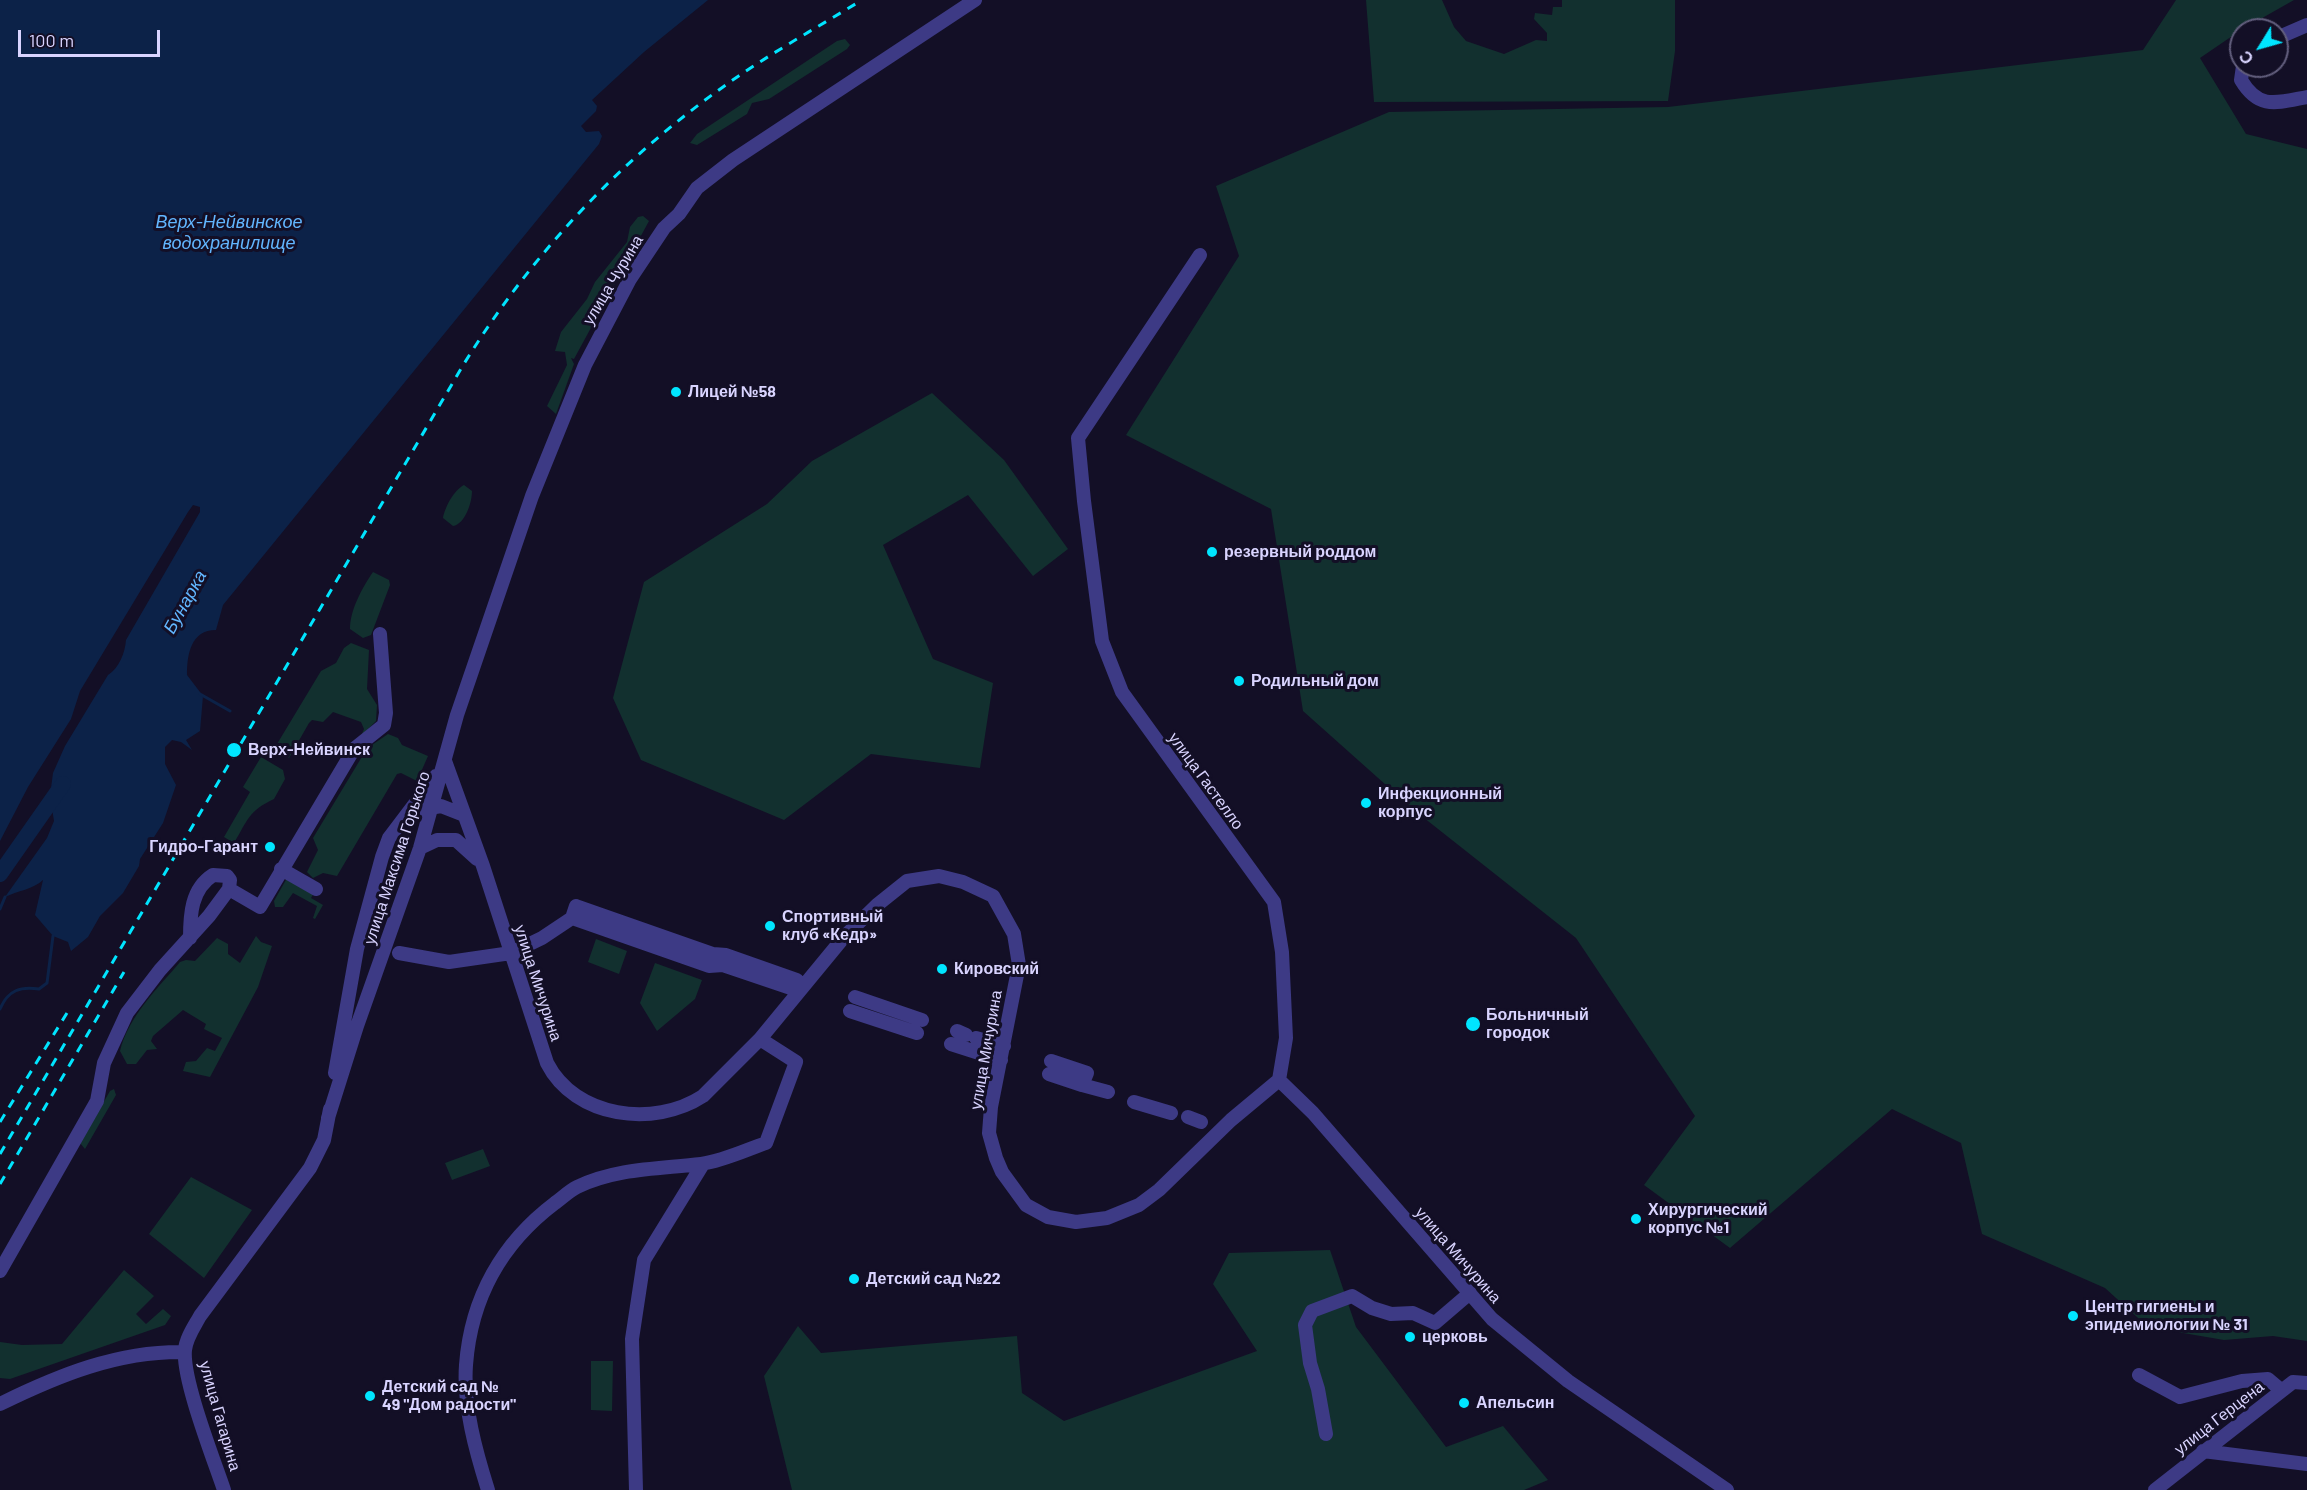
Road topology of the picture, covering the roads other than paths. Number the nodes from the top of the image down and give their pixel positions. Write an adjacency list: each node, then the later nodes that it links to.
1 (975, 0): 8 (street, улица Чурина)
2 (2307, 25): 3 (street)
3 (2289, 33)
4 (2241, 78): 5 (street)
5 (2307, 97)
6 (1200, 255): 28 (street, улица Гастелло)
7 (380, 634): 14 (street)
8 (445, 761): 9 (street, улица Максима Горького); 10 (street, улица Мичурина); 11 (street, улица Максима Горького)
9 (432, 806): 10 (street); 11 (street); 12 (street, улица Максима Горького)
10 (464, 815): 13 (street, улица Мичурина)
11 (406, 816): 22 (street, улица Максима Горького)
12 (420, 848): 13 (street); 23 (street, улица Максима Горького)
13 (483, 866): 19 (street, улица Мичурина)
14 (281, 869): 15 (street); 16 (street)
15 (229, 889): 17 (street); 17 (street)
16 (316, 889)
17 (190, 938): 34 (street)
18 (399, 953): 19 (street)
19 (511, 953): 20 (street); 25 (street, улица Мичурина)
20 (794, 984)
21 (852, 1004): 24 (street)
22 (344, 1018): 23 (street); 32 (street, улица Максима Горького)
23 (357, 1026): 32 (street, улица Максима Горького)
24 (919, 1026)
25 (760, 1039): 26 (street, улица Мичурина); 33 (street)
26 (1002, 1053): 26 (street); 28 (street, улица Мичурина)
27 (1050, 1068): 29 (street)
28 (1279, 1080): 35 (street, улица Мичурина)
29 (1108, 1092)
30 (1134, 1102): 31 (street)
31 (1171, 1113)
32 (328, 1118): 36 (street, улица Максима Горького)
33 (703, 1164): 45 (street); 46 (street)
34 (0, 1271)
35 (1470, 1293): 41 (street); 47 (street, улица Мичурина)
36 (184, 1352): 40 (street); 44 (street, улица Гагарина)
37 (2139, 1375): 39 (street)
38 (2307, 1383): 39 (street, улица Герцена)
39 (2281, 1390): 42 (street, улица Герцена)
40 (0, 1404)
41 (1326, 1434)
42 (2203, 1451): 43 (street); 48 (street, улица Герцена)
43 (2307, 1464)
44 (224, 1490)
45 (488, 1490)
46 (636, 1490)
47 (1727, 1490)
48 (2155, 1490)

